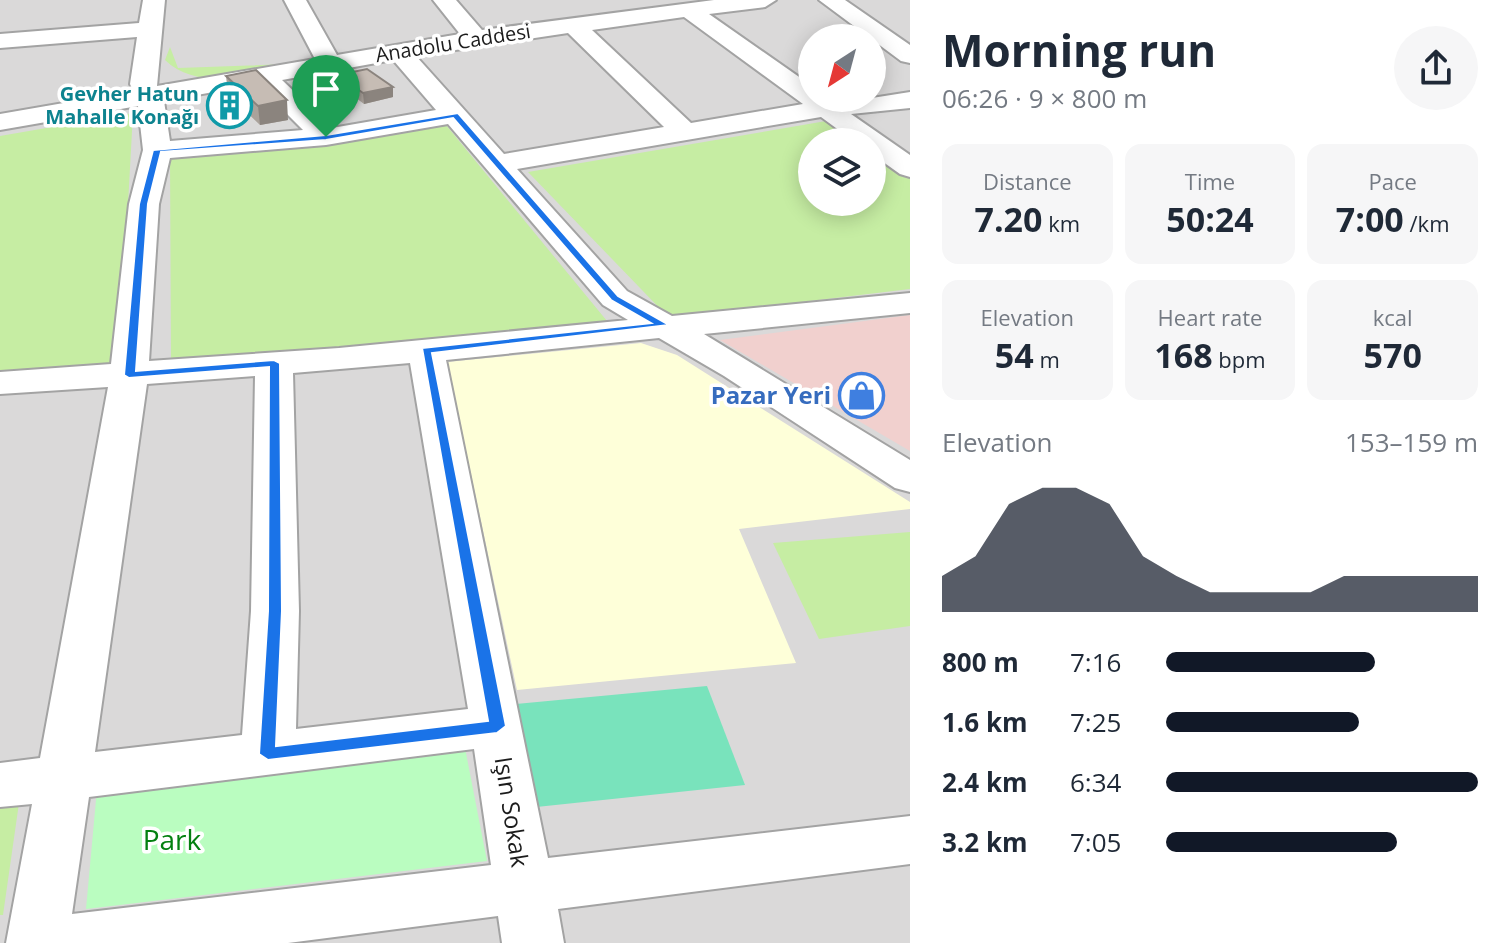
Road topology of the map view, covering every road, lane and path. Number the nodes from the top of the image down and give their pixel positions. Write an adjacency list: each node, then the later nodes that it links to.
1 (154, 0): 8 (street)
2 (295, 0): 13 (street)
3 (444, 0): 9 (street)
4 (765, 0): 6 (street, Anadolu Caddesi)
5 (830, 0): 12 (street)
6 (688, 10): 7 (street, Anadolu Caddesi); 15 (street)
7 (572, 24): 9 (street, Anadolu Caddesi); 24 (street)
8 (150, 29): 10 (street); 18 (street)
9 (476, 38): 11 (street, Anadolu Caddesi)
10 (0, 41)
11 (398, 51): 13 (street, Anadolu Caddesi); 21 (street)
12 (910, 56)
13 (330, 64): 14 (street, Anadolu Caddesi)
14 (264, 77): 18 (street, Anadolu Caddesi); 25 (street)
15 (798, 88)
16 (910, 100): 17 (street)
17 (886, 102)
18 (143, 104): 22 (street, Anadolu Caddesi); 23 (street); 26 (street)
19 (803, 112): 24 (street)
20 (833, 112): 28 (street)
21 (455, 115): 25 (street); 27 (street)
22 (0, 122)
23 (0, 131)
24 (685, 132): 27 (street)
25 (326, 137): 26 (street)
26 (157, 150): 33 (street)
27 (495, 164): 30 (street)
28 (910, 168)
29 (910, 303): 30 (street)
30 (663, 325): 31 (street); 35 (street)
31 (426, 350): 32 (street); 36 (street, Işın Sokak)
32 (274, 363): 33 (street); 37 (street)
33 (129, 375): 34 (street); 38 (street)
34 (0, 383)
35 (910, 479)
36 (497, 726): 37 (street); 41 (street, Işın Sokak)
37 (268, 754): 38 (street)
38 (63, 778): 39 (street); 42 (street)
39 (0, 785)
40 (910, 840): 41 (street)
41 (529, 915): 43 (street)
42 (37, 943)
43 (66, 943)

